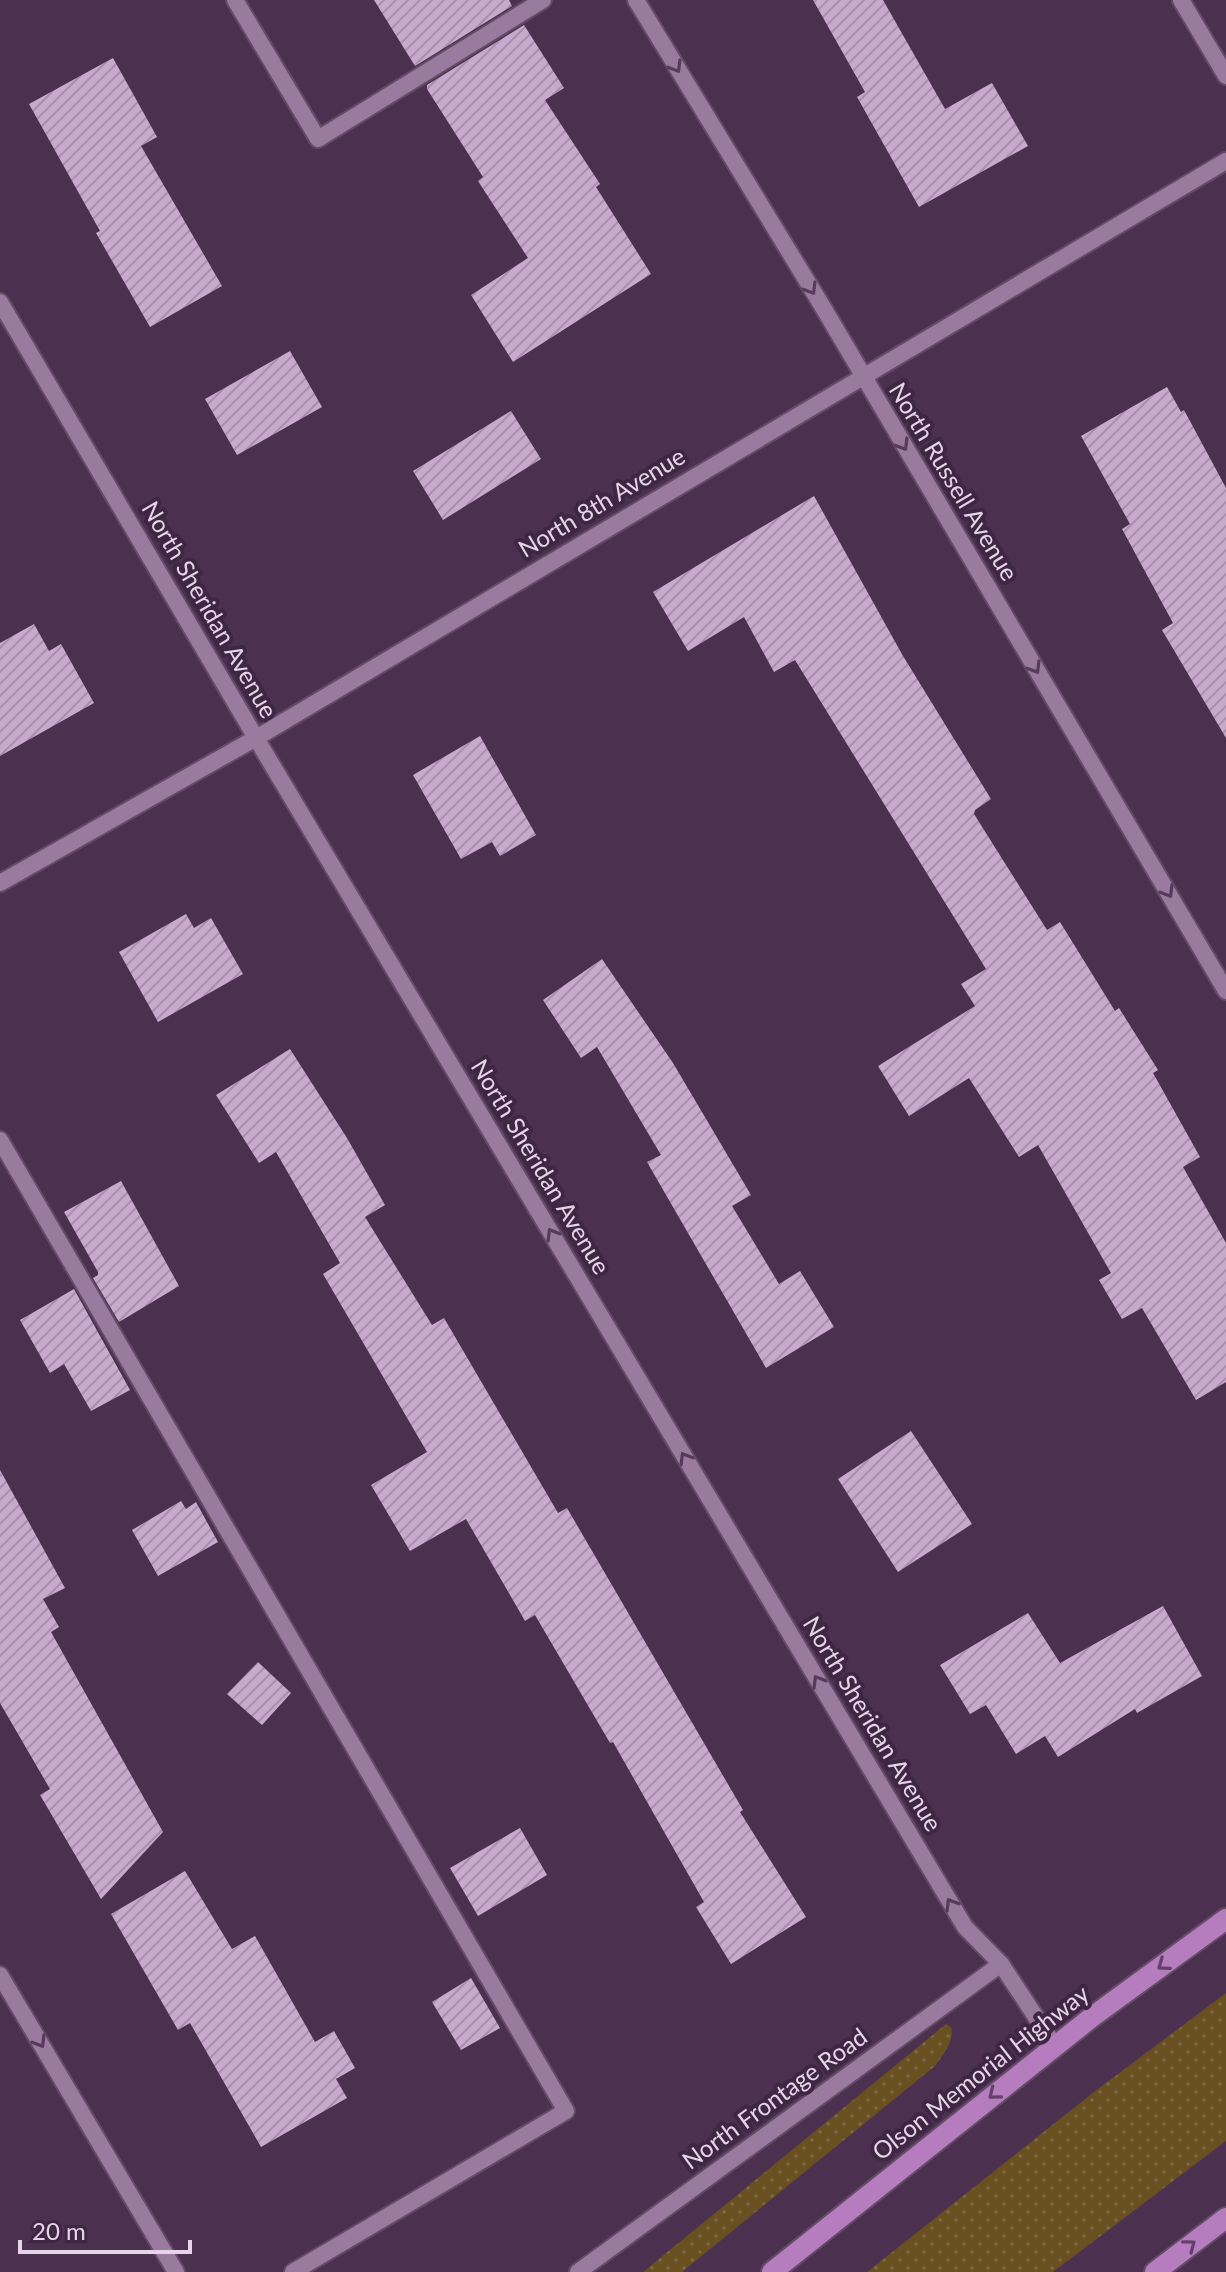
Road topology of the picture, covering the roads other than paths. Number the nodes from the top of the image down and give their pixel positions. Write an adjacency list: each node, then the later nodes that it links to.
1 (235, 0): 2 (street)
2 (543, 0)
3 (636, 0): 8 (street, North Russell Avenue, one-way to 8)
4 (1181, 0): 5 (street)
5 (1226, 76)
6 (1226, 161): 8 (street, North 8th Avenue)
7 (0, 302): 9 (street, North Sheridan Avenue)
8 (863, 377): 9 (street, North 8th Avenue); 11 (street, North Russell Avenue, one-way to 11)
9 (256, 738): 10 (street, North 8th Avenue); 14 (street, North Sheridan Avenue, one-way to 9)
10 (0, 883)
11 (1226, 991)
12 (0, 1140): 19 (street)
13 (1226, 1919): 16 (main road, Olson Memorial Highway, one-way to 16)
14 (1001, 1964): 16 (street, North Sheridan Avenue); 20 (street, North Frontage Road)
15 (0, 1975): 18 (street, one-way to 18)
16 (1055, 2046): 21 (main road, Olson Memorial Highway, one-way to 21)
17 (1226, 2218): 22 (main road, one-way to 17)
18 (176, 2272)
19 (293, 2272)
20 (578, 2272)
21 (772, 2272)
22 (1155, 2272)

